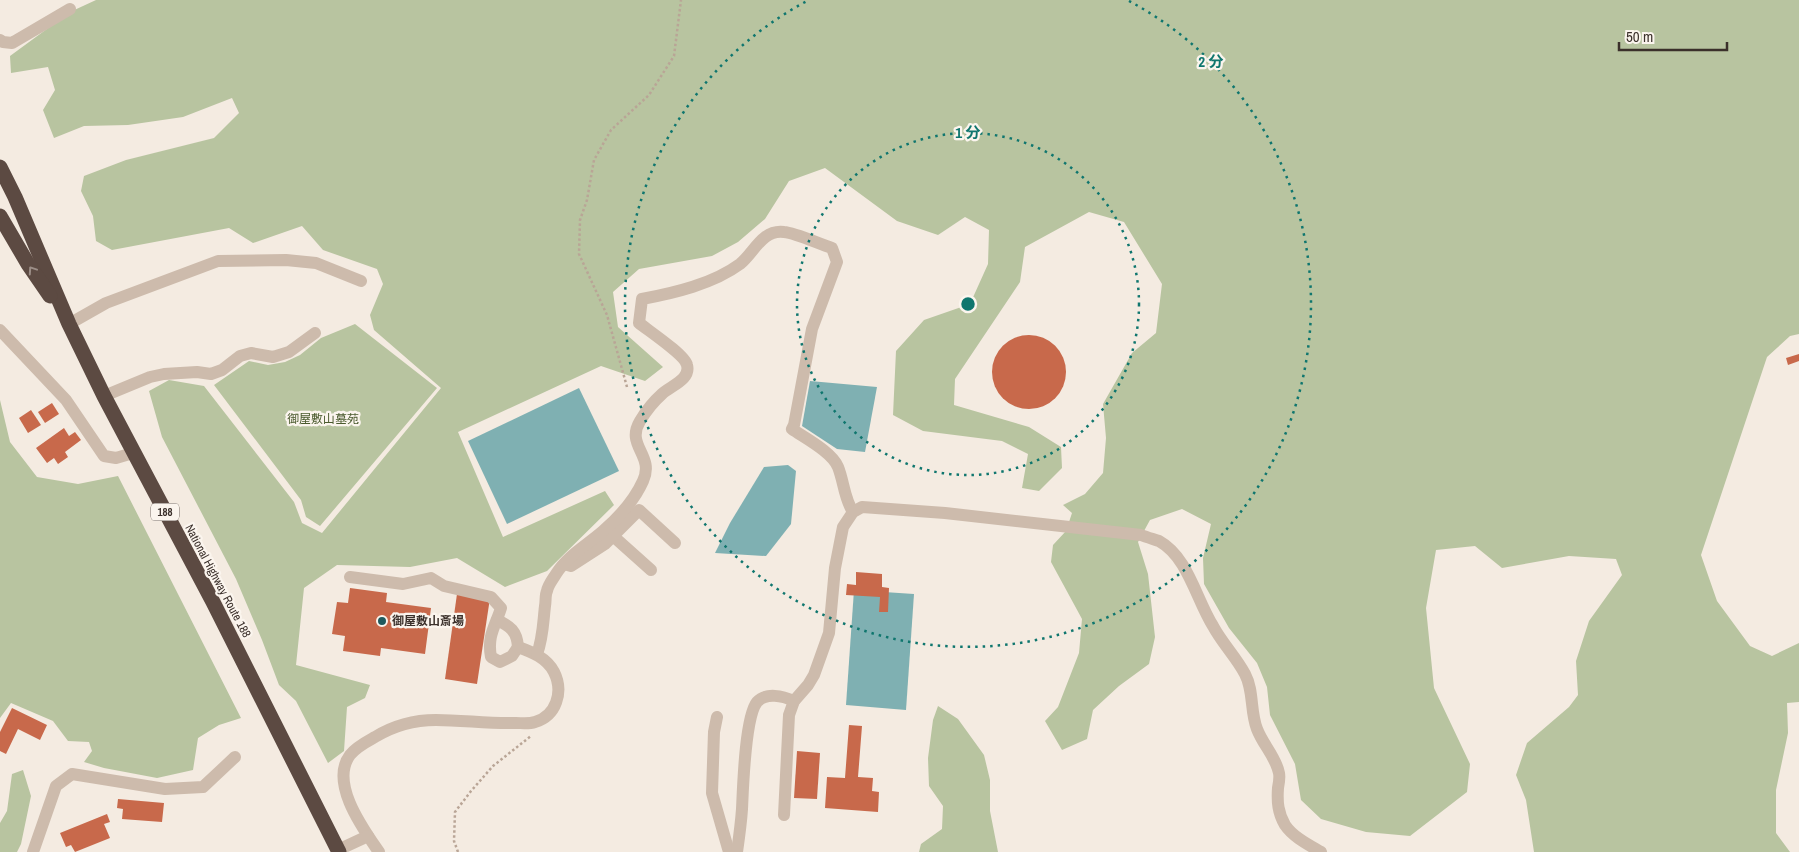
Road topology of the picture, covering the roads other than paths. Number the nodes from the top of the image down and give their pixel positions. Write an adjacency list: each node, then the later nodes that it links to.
1 (70, 9): 2 (street)
2 (0, 40)
3 (0, 161): 5 (highway, National Highway Route 188 / 188)
4 (0, 167): 5 (highway, National Highway Route 188 / 188)
5 (15, 197): 8 (highway, National Highway Route 188 / 188)
6 (0, 216): 8 (highway, National Highway Route 188 / 188, one-way to 6)
7 (361, 281): 8 (street)
8 (69, 324): 11 (highway, National Highway Route 188 / 188)
9 (0, 330): 12 (street)
10 (315, 333): 11 (street)
11 (104, 396): 12 (highway, National Highway Route 188 / 188)
12 (133, 453): 26 (highway, National Highway Route 188 / 188)
13 (853, 512): 16 (street); 21 (street); 31 (street)
14 (613, 536): 15 (street); 16 (street); 17 (street)
15 (675, 543)
16 (564, 564): 20 (street)
17 (651, 570)
18 (350, 577): 19 (street)
19 (497, 620): 20 (street); 20 (street)
20 (527, 650): 25 (street)
21 (794, 701): 24 (street); 30 (street)
22 (717, 717): 29 (street)
23 (235, 756): 27 (street)
24 (784, 815)
25 (368, 836): 26 (street); 28 (street)
26 (338, 851)
27 (33, 852)
28 (379, 852)
29 (729, 852)
30 (737, 852)
31 (1321, 852)

